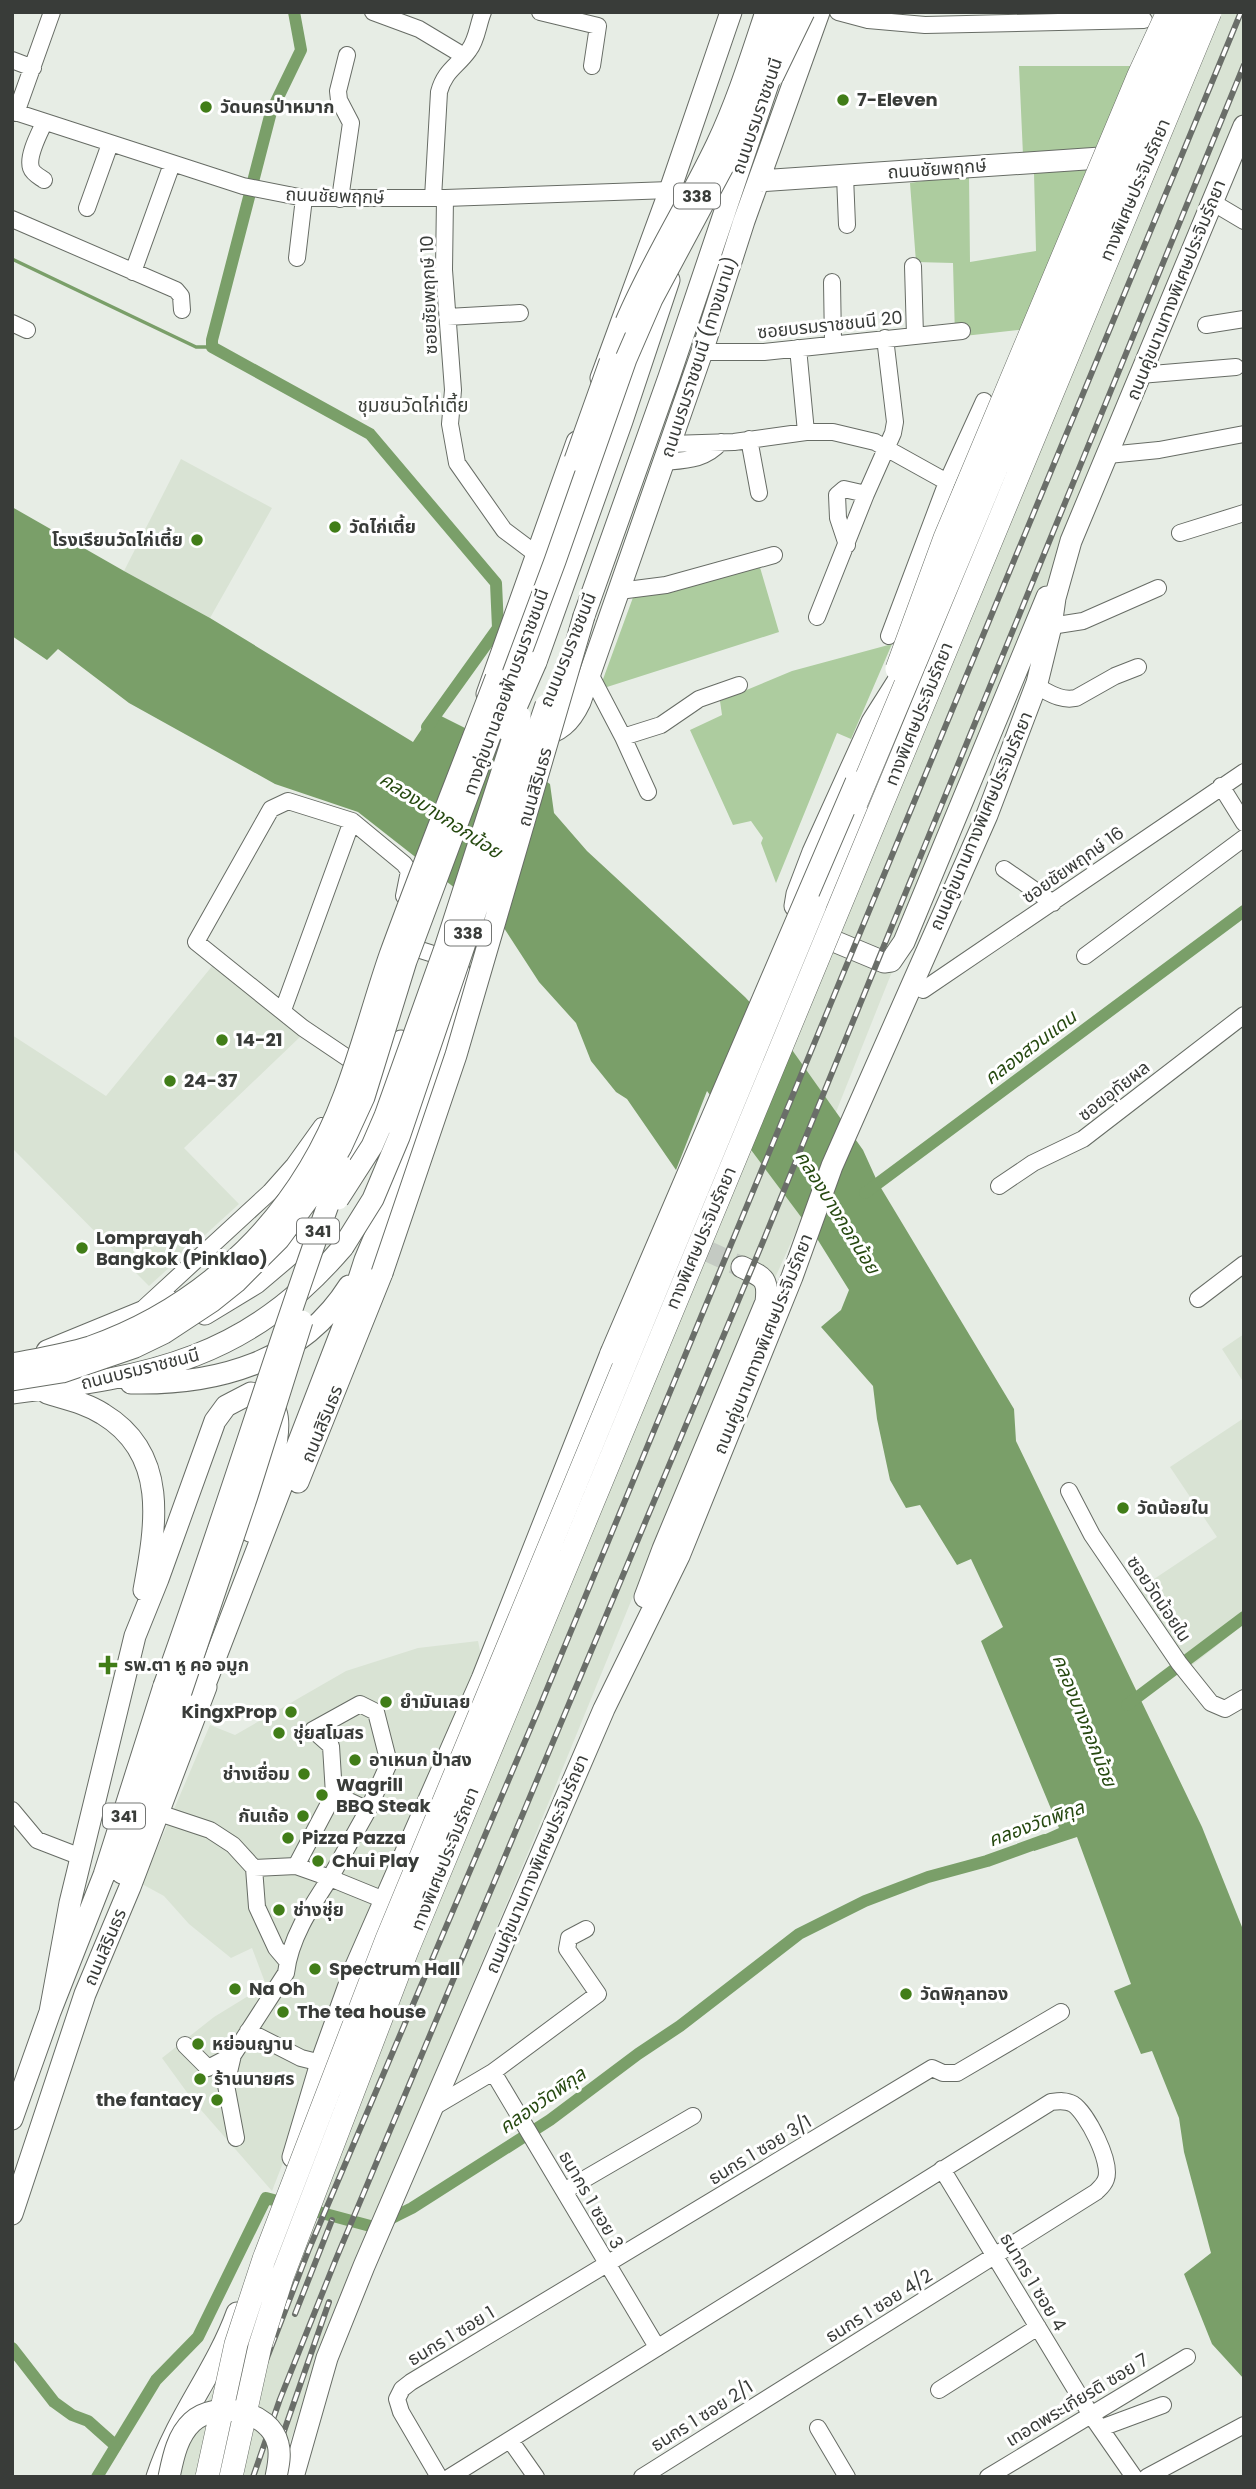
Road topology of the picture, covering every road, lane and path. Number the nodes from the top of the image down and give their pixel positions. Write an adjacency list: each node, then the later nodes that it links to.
1 (52, 12): 23 (street)
2 (373, 12): 20 (street)
3 (483, 12): 20 (street, ซอยชัยพฤกษ์ 10)
4 (540, 12): 22 (street)
5 (731, 12): 35 (main road, 338)
6 (742, 12): 45 (main road, bridge)
7 (759, 12): 65 (main road, ถนนบรมราชชนนี / 338)
8 (766, 12): 45 (main road, ทางคู่ขนานลอยฟ้าบรมราชชนนี, bridge)
9 (784, 12): 29 (main road, ทางคู่ขนานลอยฟ้าบรมราชชนนี, bridge)
10 (793, 12): 64 (main road, ถนนบรมราชชนนี / 338)
11 (804, 12): 29 (main road, bridge)
12 (819, 12): 34 (main road, ถนนบรมราชชนนี (ทางขนาน))
13 (838, 12): 18 (street)
14 (1168, 12): 16 (highway, ทางพิเศษประจิมรัถยา, bridge)
15 (1180, 12): 27 (main road)
16 (1187, 12)
17 (1210, 12): 179 (highway, ทางพิเศษประจิมรัถยา, bridge)
18 (1144, 20)
19 (346, 55): 38 (street)
20 (464, 56): 37 (street, ซอยชัยพฤกษ์ 10)
21 (12, 60): 23 (street)
22 (592, 66)
23 (33, 68): 24 (street)
24 (14, 112): 25 (street, ถนนชัยพฤกษ์)
25 (44, 123): 28 (street, ถนนชัยพฤกษ์); 33 (street)
26 (1244, 126): 39 (main road, ถนนคู่ขนานทางพิเศษประจิมรัถยา)
27 (1131, 141): 31 (main road); 31 (main road)
28 (110, 144): 30 (street, ถนนชัยพฤกษ์); 40 (street)
29 (735, 144): 114 (main road, ทางคู่ขนานลอยฟ้าบรมราชชนนี, bridge)
30 (172, 164): 36 (street, ถนนชัยพฤกษ์); 48 (street)
31 (1123, 170): 32 (main road, ถนนชัยพฤกษ์); 78 (main road); 84 (main road)
32 (845, 176): 34 (main road, ถนนชัยพฤกษ์); 44 (street)
33 (44, 180)
34 (758, 181): 43 (main road, ถนนบรมราชชนนี (ทางขนาน))
35 (670, 190): 37 (street, ถนนชัยพฤกษ์); 50 (main road, 338)
36 (304, 198): 38 (street, ถนนชัยพฤกษ์); 46 (street)
37 (439, 198): 38 (street, ถนนชัยพฤกษ์); 53 (street, ซอยชัยพฤกษ์ 10)
38 (340, 199)
39 (1212, 202): 41 (street); 63 (main road, ถนนคู่ขนานทางพิเศษประจิมรัถยา)
40 (88, 208)
41 (1242, 215)
42 (12, 219): 48 (street)
43 (744, 221): 61 (main road, ถนนบรมราชชนนี (ทางขนาน)); 64 (main road)
44 (847, 225)
45 (668, 233): 124 (main road, ทางคู่ขนานลอยฟ้าบรมราชชนนี, bridge)
46 (297, 258)
47 (913, 266): 57 (street)
48 (133, 272): 51 (street)
49 (832, 282): 59 (street)
50 (629, 300): 65 (main road); 80 (main road, 338)
51 (182, 310)
52 (520, 313): 53 (street)
53 (447, 317): 80 (street, ซอยชัยพฤกษ์ 10)
54 (1244, 320): 55 (street)
55 (1206, 326)
56 (962, 331): 57 (street, ซอยบรมราชชนนี 20)
57 (915, 336): 58 (street, ซอยบรมราชชนนี 20)
58 (885, 338): 59 (street, ซอยบรมราชชนนี 20); 70 (street)
59 (833, 343): 60 (street, ซอยบรมราชชนนี 20)
60 (798, 348): 61 (street, ซอยบรมราชชนนี 20); 67 (street)
61 (702, 352): 71 (main road, ถนนบรมราชชนนี (ทางขนาน))
62 (1236, 367): 63 (street)
63 (1140, 375): 72 (main road, ถนนคู่ขนานทางพิเศษประจิมรัถยา)
64 (669, 377): 86 (main road, ถนนบรมราชชนนี / 338)
65 (636, 380): 90 (main road, ถนนบรมราชชนนี / 338)
66 (984, 401): 73 (street)
67 (806, 432): 69 (street); 70 (street)
68 (1244, 434): 72 (street)
69 (749, 439): 71 (street); 74 (street)
70 (887, 449): 73 (street); 75 (street)
71 (667, 453): 83 (main road, ถนนบรมราชชนนี (ทางขนาน))
72 (1108, 455): 78 (main road, ถนนคู่ขนานทางพิเศษประจิมรัถยา)
73 (947, 482): 89 (street)
74 (760, 493)
75 (866, 494): 79 (street); 79 (street)
76 (1244, 513): 77 (street)
77 (1180, 533)
78 (1071, 541): 85 (main road, ถนนคู่ขนานทางพิเศษประจิมรัถยา)
79 (847, 545): 87 (street)
80 (536, 554): 92 (main road, ถนนบรมราชชนนี (ทางขนาน) / 338)
81 (774, 555): 83 (street)
82 (1158, 588): 88 (street)
83 (619, 591): 92 (main road, ถนนบรมราชชนนี (ทางขนาน))
84 (952, 593): 85 (main road); 131 (main road, bridge)
85 (1055, 598): 88 (main road, ถนนคู่ขนานทางพิเศษประจิมรัถยา)
86 (584, 616): 118 (main road, ถนนสิรินธร / 341, bridge); 126 (main road, ถนนบรมราชชนนี / 338, bridge)
87 (817, 617)
88 (1051, 626): 94 (main road, ถนนคู่ขนานทางพิเศษประจิมรัถยา)
89 (889, 636)
90 (536, 662): 122 (main road, ถนนบรมราชชนนี / 338, bridge); 132 (main road, ถนนสิรินธร / 341, bridge)
91 (1138, 667): 94 (street)
92 (590, 674): 95 (street)
93 (739, 685): 95 (street)
94 (1036, 686): 134 (main road, ถนนคู่ขนานทางพิเศษประจิมรัถยา)
95 (623, 737): 98 (street)
96 (1244, 772): 97 (street, ซอยชัยพฤกษ์ 16)
97 (1221, 786): 100 (street); 103 (street, ซอยชัยพฤกษ์ 16)
98 (648, 792)
99 (352, 821): 105 (street); 110 (street); 110 (street)
100 (1244, 822)
101 (1244, 838): 107 (street)
102 (1004, 869): 103 (street)
103 (1053, 902): 109 (street, ซอยชัยพฤกษ์ 16)
104 (814, 907): 178 (highway, ทางพิเศษประจิมรัถยา, bridge)
105 (397, 922): 106 (street); 108 (street)
106 (414, 948): 108 (street); 112 (street)
107 (1085, 956)
108 (383, 961): 113 (street)
109 (923, 990)
110 (283, 1010): 113 (street)
111 (1244, 1015): 115 (street, ซอยอุทัยผล)
112 (454, 1018): 118 (main road); 121 (main road)
113 (349, 1059): 121 (street)
114 (364, 1097): 125 (main road, ทางคู่ขนานลอยฟ้าบรมราชชนนี, bridge); 132 (main road, bridge)
115 (999, 1186)
116 (705, 1250): 131 (main road)
117 (1244, 1264): 120 (street)
118 (374, 1267): 126 (main road); 132 (main road, ถนนสิรินธร / 341)
119 (742, 1267): 134 (main road)
120 (1198, 1299)
121 (137, 1314): 122 (main road)
122 (47, 1351): 123 (main road, ถนนบรมราชชนนี / 338)
123 (12, 1355)
124 (12, 1364)
125 (12, 1380)
126 (104, 1382): 127 (main road, ถนนบรมราชชนนี / 338)
127 (39, 1390): 128 (main road, ถนนบรมราชชนนี / 338); 130 (main road)
128 (12, 1393)
129 (1069, 1491): 133 (street, ซอยวัดน้อยใน)
130 (135, 1636): 132 (main road); 139 (main road)
131 (482, 1679): 143 (main road)
132 (182, 1693): 138 (main road, ถนนสิรินธร / 341); 146 (main road); 147 (main road, ถนนสิรินธร / 341)
133 (1238, 1702)
134 (604, 1709): 156 (main road, ถนนคู่ขนานทางพิเศษประจิมรัถยา)
135 (334, 1794): 137 (street); 137 (street); 140 (street)
136 (12, 1810): 139 (street)
137 (368, 1810): 142 (street)
138 (159, 1813): 141 (street); 146 (main road, ถนนสิรินธร / 341)
139 (81, 1857): 147 (main road)
140 (296, 1866): 141 (street); 142 (street)
141 (254, 1868): 145 (street)
142 (330, 1878): 143 (street); 145 (street)
143 (384, 1900): 152 (main road)
144 (586, 1929): 154 (street)
145 (287, 1961): 149 (street)
146 (85, 1993): 162 (main road, ถนนสิรินธร)
147 (50, 2012): 158 (main road, ถนนสิรินธร)
148 (1061, 2012): 164 (street, ธนกร 1 ซอย 3/1)
149 (248, 2031): 151 (street); 152 (street)
150 (186, 2045): 153 (street)
151 (233, 2055): 153 (street); 155 (street)
152 (321, 2063): 176 (main road)
153 (208, 2068): 155 (street)
154 (493, 2071): 156 (street); 161 (street, ธนากร 1 ซอย 3)
155 (226, 2085): 159 (street)
156 (432, 2108): 175 (main road, ถนนคู่ขนานทางพิเศษประจิมรัถยา)
157 (694, 2116): 161 (street)
158 (12, 2119)
159 (236, 2138)
160 (942, 2169): 163 (street, ธนากร 1 ซอย 4); 163 (street, ธนกร 1 ซอย 4/2); 166 (street)
161 (564, 2191): 164 (street, ธนากร 1 ซอย 3)
162 (12, 2214)
163 (996, 2257): 165 (street, ธนากร 1 ซอย 4); 168 (street, ธนกร 1 ซอย 4/2)
164 (607, 2265): 166 (street, ธนากร 1 ซอย 3); 180 (street, ธนกร 1 ซอย 1)
165 (1038, 2328): 169 (street); 171 (street, ธนากร 1 ซอย 4)
166 (657, 2347): 174 (street)
167 (1187, 2357): 171 (street, เทอดพระเกียรติ ซอย 7)
168 (783, 2388): 183 (street, ธนกร 1 ซอย 2/1)
169 (939, 2390)
170 (1163, 2405): 171 (street)
171 (1096, 2421): 185 (street, เทอดพระเกียรติ ซอย 7); 186 (street, ธนากร 1 ซอย 4)
172 (1244, 2425): 187 (street)
173 (818, 2428): 184 (street)
174 (510, 2440): 181 (street); 182 (street)
175 (289, 2476): 177 (main road, bridge)
176 (157, 2477)
177 (169, 2477)
178 (207, 2477)
179 (232, 2477)
180 (439, 2477)
181 (450, 2477)
182 (536, 2477)
183 (642, 2477)
184 (847, 2477)
185 (988, 2477)
186 (1134, 2477)
187 (1147, 2477)

